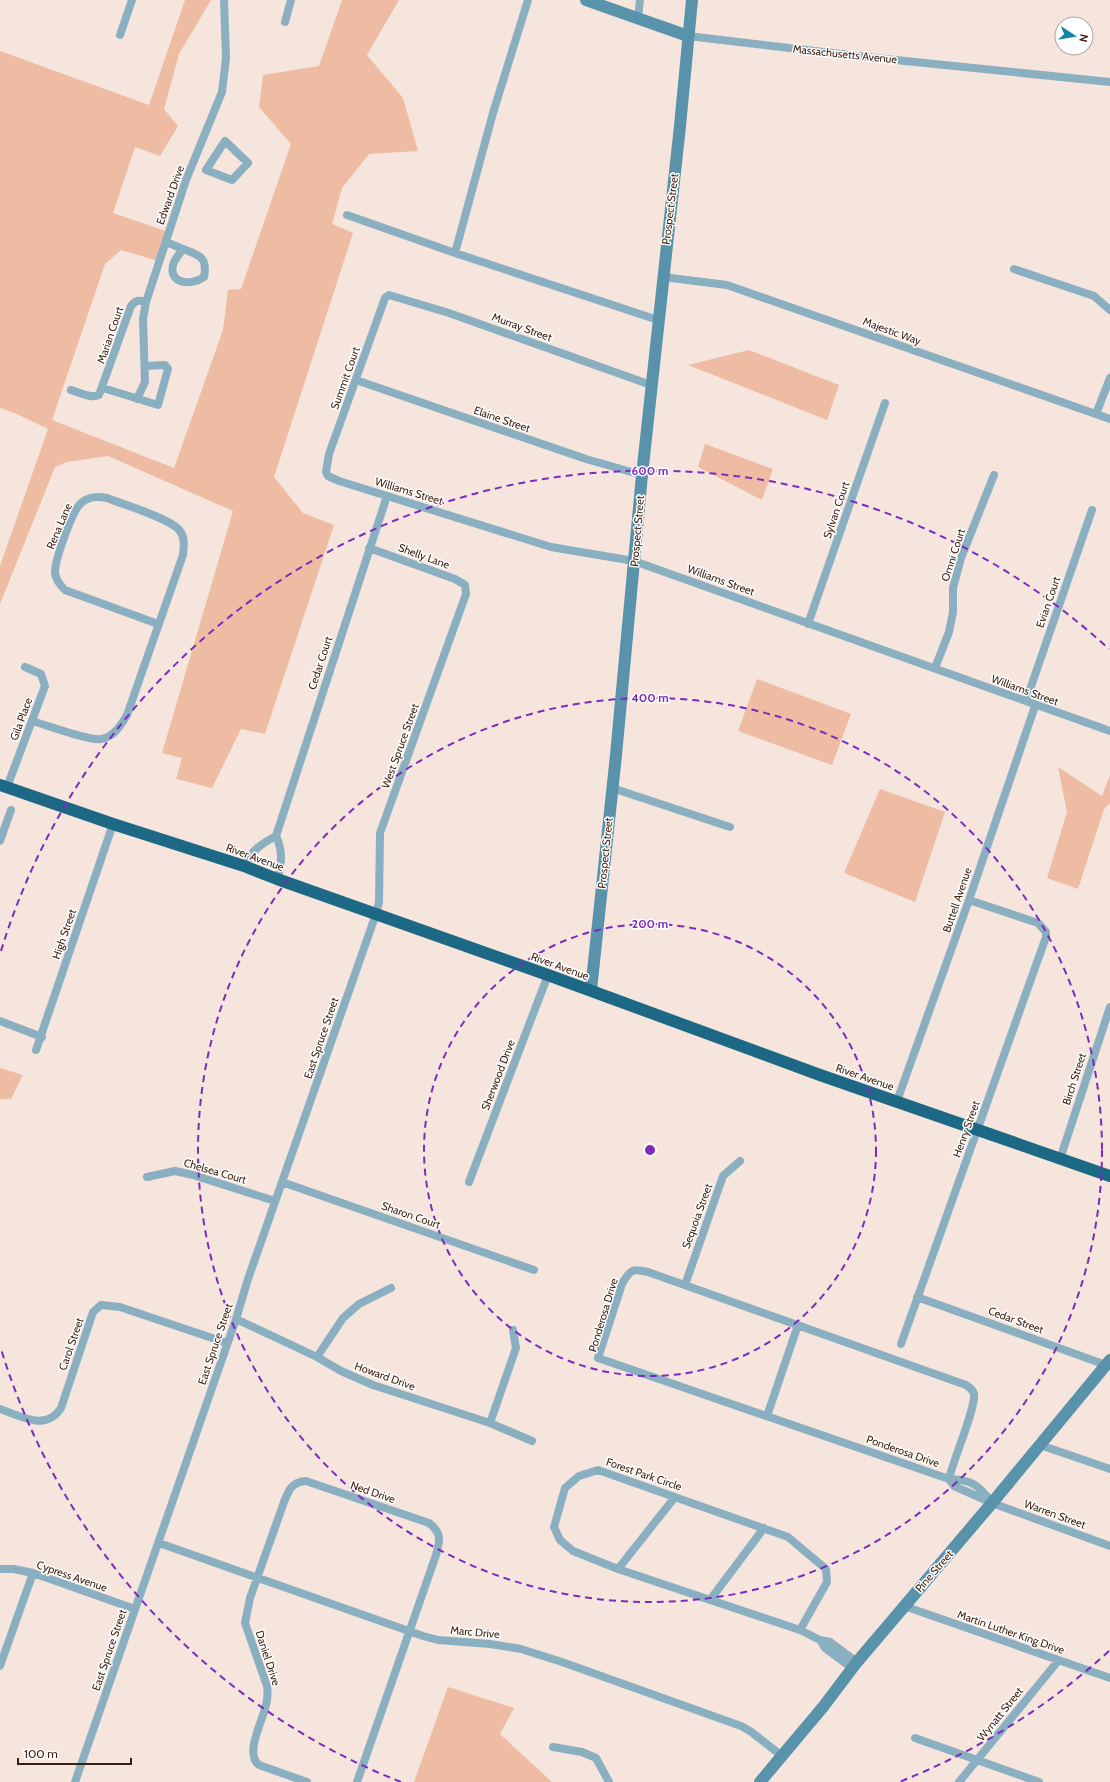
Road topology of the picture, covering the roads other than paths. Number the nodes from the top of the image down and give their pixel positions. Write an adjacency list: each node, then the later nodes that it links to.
1 (132, 0): 10 (street)
2 (224, 0): 13 (street, Edward Drive)
3 (291, 0): 9 (street)
4 (528, 0): 18 (street)
5 (586, 0): 8 (street, Massachusetts Avenue)
6 (640, 0): 8 (street)
7 (692, 0): 11 (street, Prospect Street)
8 (638, 18): 11 (street, Massachusetts Avenue)
9 (285, 22)
10 (120, 35)
11 (688, 36): 12 (street, Massachusetts Avenue); 20 (street, Prospect Street)
12 (1110, 82)
13 (193, 166): 14 (street); 16 (street, Edward Drive)
14 (206, 170): 14 (street)
15 (347, 215): 18 (street)
16 (166, 242): 17 (street); 22 (street, Edward Drive)
17 (183, 249): 17 (street)
18 (455, 253): 24 (street)
19 (1014, 269): 23 (street)
20 (663, 277): 24 (street, Prospect Street); 33 (street, Majestic Way)
21 (385, 298): 27 (street, Summit Court); 28 (street, Murray Street)
22 (146, 302): 25 (street, Edward Drive); 29 (street, Marian Court)
23 (1110, 310)
24 (658, 320): 28 (street, Prospect Street)
25 (145, 366): 31 (street, Edward Drive); 31 (street)
26 (1110, 378): 33 (street)
27 (356, 380): 35 (street, Summit Court); 36 (street, Elaine Street)
28 (651, 385): 36 (street, Prospect Street)
29 (103, 388): 30 (street); 31 (street)
30 (71, 390)
31 (137, 399)
32 (885, 403): 44 (street, Sylvan Court)
33 (1096, 414): 34 (street, Majestic Way)
34 (1110, 419)
35 (326, 465): 38 (street, Williams Street)
36 (642, 475): 41 (street, Prospect Street)
37 (994, 475): 46 (street, Omni Court)
38 (387, 496): 40 (street, Cedar Court); 41 (street, Williams Street)
39 (1092, 510): 47 (street, Evian Court)
40 (369, 548): 42 (street, Shelly Lane); 56 (street, Cedar Court)
41 (634, 561): 44 (street, Williams Street); 52 (street, Prospect Street)
42 (466, 589): 61 (street, West Spruce Street)
43 (158, 624): 43 (street, Rena Lane); 49 (street, Rena Lane)
44 (808, 624): 46 (street, Williams Street)
45 (25, 668): 49 (street, Gila Place)
46 (935, 668): 47 (street, Williams Street)
47 (1026, 701): 48 (street, Williams Street)
48 (1035, 706): 50 (street, Williams Street); 60 (street, Buttell Avenue)
49 (32, 721): 51 (street, Gila Place)
50 (1110, 731)
51 (3, 786): 54 (highway, River Avenue)
52 (612, 788): 55 (street); 63 (street, Prospect Street)
53 (11, 810): 57 (street)
54 (113, 824): 58 (highway, River Avenue); 66 (street, High Street)
55 (730, 827)
56 (276, 836): 58 (street); 59 (street)
57 (0, 841)
58 (244, 866): 59 (highway, River Avenue)
59 (277, 879): 61 (highway, River Avenue)
60 (968, 900): 68 (street, Buttell Avenue); 69 (street, Henry Street)
61 (376, 914): 62 (highway, River Avenue); 74 (street, East Spruce Street)
62 (548, 975): 63 (highway, River Avenue); 75 (street, Sherwood Drive)
63 (590, 990): 68 (highway, River Avenue)
64 (1110, 1007): 70 (street, Birch Street)
65 (0, 1021): 66 (street)
66 (42, 1037): 67 (street, High Street)
67 (36, 1050)
68 (897, 1101): 69 (highway, River Avenue)
69 (978, 1130): 70 (highway, River Avenue); 80 (street, Henry Street)
70 (1060, 1159): 72 (highway, River Avenue)
71 (740, 1161): 78 (street, Sequoia Street)
72 (1110, 1176)
73 (147, 1177): 76 (street, Chelsea Court)
74 (282, 1182): 76 (street, East Spruce Street); 77 (street, Sharon Court)
75 (469, 1182)
76 (275, 1201): 81 (street, East Spruce Street)
77 (534, 1270)
78 (685, 1285): 82 (street, Ponderosa Drive); 89 (street, Ponderosa Drive)
79 (391, 1288): 86 (street)
80 (917, 1297): 85 (street, Henry Street); 87 (street, Cedar Street)
81 (236, 1319): 84 (street, East Spruce Street); 86 (street, Howard Drive)
82 (798, 1325): 89 (street); 94 (street, Ponderosa Drive)
83 (513, 1330): 90 (street)
84 (227, 1343): 88 (street, Carol Street); 98 (street, East Spruce Street)
85 (900, 1344)
86 (317, 1357): 90 (street, Howard Drive)
87 (1108, 1362): 92 (street, Pine Street)
88 (0, 1409)
89 (767, 1416): 94 (street, Ponderosa Drive)
90 (490, 1424): 91 (street, Howard Drive)
91 (532, 1441)
92 (1040, 1445): 93 (street); 96 (street, Pine Street)
93 (1110, 1468)
94 (949, 1479): 96 (street, Ponderosa Drive)
95 (675, 1496): 97 (street, Forest Park Circle); 101 (street); 101 (street, Forest Park Circle)
96 (992, 1503): 99 (street, Warren Street); 105 (street, Pine Street)
97 (764, 1528): 104 (street); 107 (street, Forest Park Circle)
98 (158, 1543): 103 (street, Marc Drive); 106 (street, East Spruce Street)
99 (1110, 1546)
100 (0, 1569): 102 (street, Cypress Avenue)
101 (618, 1569): 104 (street, Forest Park Circle)
102 (33, 1573): 106 (street, Cypress Avenue); 111 (street)
103 (258, 1577): 108 (street, Marc Drive); 108 (street, Ned Drive); 117 (street, Daniel Drive)
104 (710, 1600): 107 (street, Forest Park Circle)
105 (904, 1606): 109 (street, Martin Luther King Drive); 110 (street, Pine Street)
106 (135, 1609): 118 (street, East Spruce Street)
107 (800, 1630): 110 (street, Forest Park Circle)
108 (409, 1632): 115 (street, Marc Drive); 119 (street)
109 (1058, 1661): 112 (street, Martin Luther King Drive); 116 (street, Wynatt Street)
110 (855, 1665): 115 (street, Pine Street)
111 (0, 1666)
112 (1110, 1678)
113 (915, 1738): 116 (street)
114 (553, 1747): 120 (street)
115 (782, 1756): 121 (street, Pine Street)
116 (977, 1760): 122 (street, Wynatt Street); 123 (street)
117 (301, 1781)
118 (75, 1782)
119 (357, 1782)
120 (609, 1782)
121 (760, 1782)
122 (959, 1782)
123 (1039, 1782)

